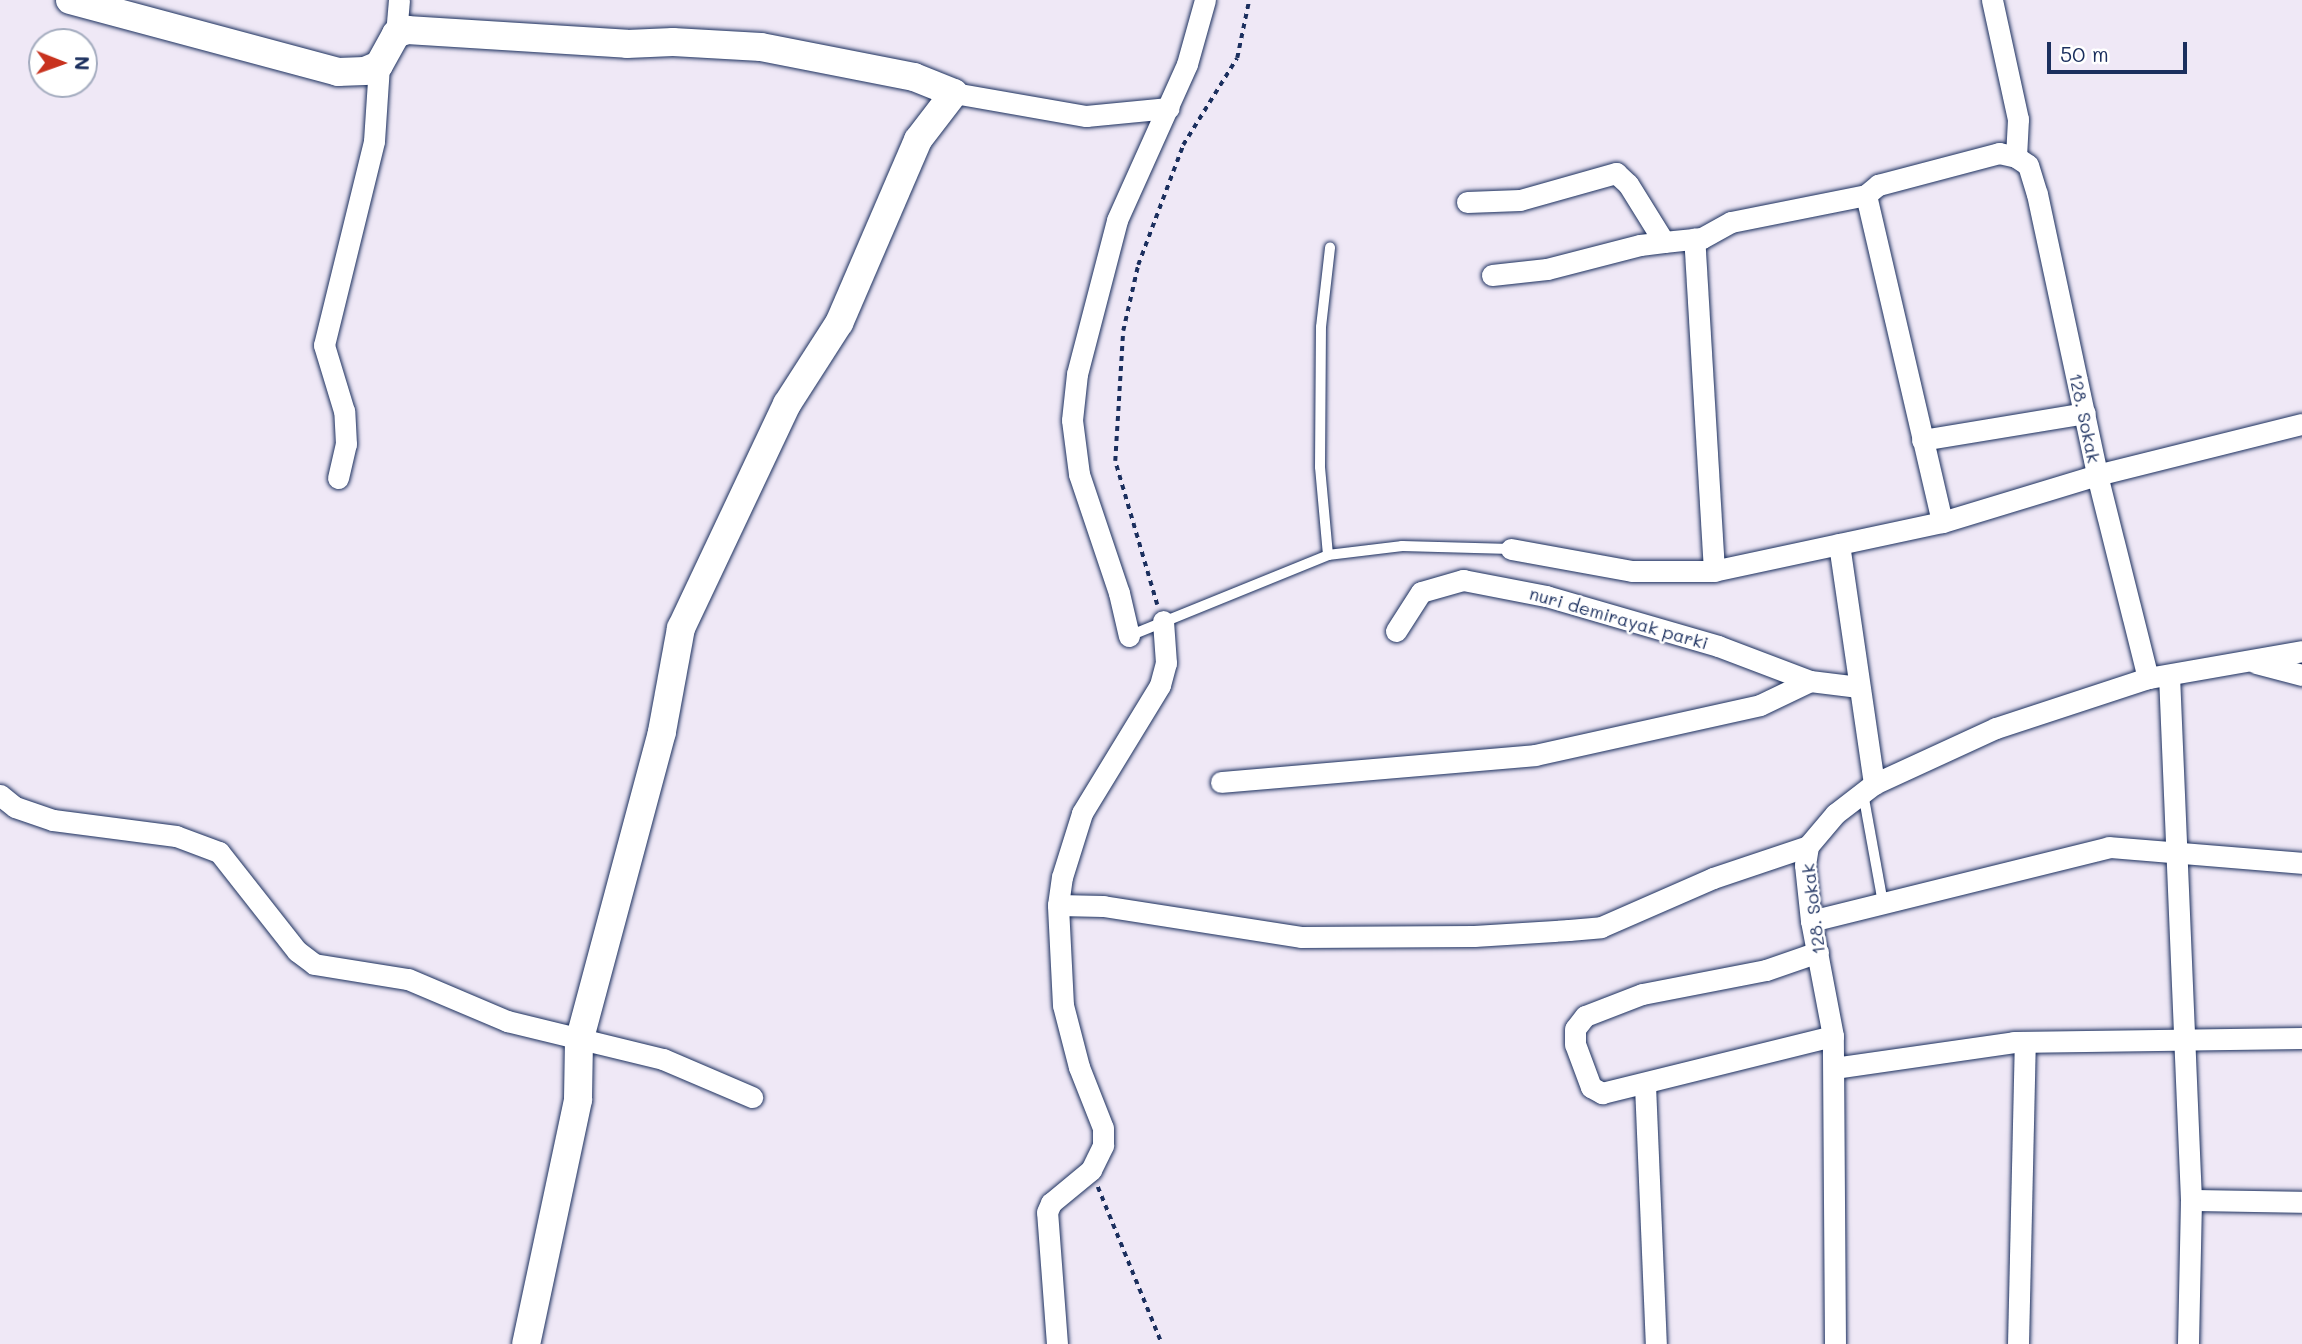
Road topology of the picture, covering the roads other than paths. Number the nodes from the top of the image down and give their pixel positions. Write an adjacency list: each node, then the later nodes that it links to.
1 (70, 0): 6 (street)
2 (399, 0): 5 (street)
3 (1205, 0): 8 (street)
4 (1992, 0): 9 (street)
5 (396, 34): 6 (street); 7 (street)
6 (379, 65): 20 (street)
7 (954, 93): 8 (street); 49 (street)
8 (1169, 108): 28 (street)
9 (2016, 157): 10 (street); 16 (street, 128. Sokak)
10 (1866, 195): 12 (street); 18 (street)
11 (1467, 202): 13 (street)
12 (1694, 239): 13 (street); 25 (street)
13 (1664, 242): 15 (street)
14 (1330, 248): 24 (lane)
15 (1492, 275)
16 (2084, 413): 18 (street); 19 (street, 128. Sokak)
17 (2302, 424): 19 (street)
18 (1922, 440): 21 (street)
19 (2097, 475): 21 (street, 128. Sokak); 33 (street)
20 (338, 478)
21 (1942, 522): 22 (street, 128. Sokak)
22 (1839, 544): 25 (street, 128. Sokak); 35 (street)
23 (1511, 549): 24 (lane); 25 (street, 128. Sokak)
24 (1328, 555): 26 (lane)
25 (1714, 571)
26 (1163, 621): 28 (lane); 43 (street)
27 (1396, 631): 34 (street, nuri demirayak parki)
28 (1129, 636)
29 (2302, 651): 30 (street, 128. Sokak)
30 (2247, 661): 31 (street, 128. Sokak); 32 (street)
31 (2169, 675): 33 (street, 128. Sokak); 40 (street)
32 (2302, 675)
33 (2148, 678): 37 (street, 128. Sokak)
34 (1810, 681): 35 (street, nuri demirayak parki); 36 (street)
35 (1859, 687): 37 (street)
36 (1221, 782)
37 (1868, 788): 39 (street, 128. Sokak); 42 (lane)
38 (0, 795): 49 (street)
39 (1808, 846): 43 (street); 44 (street, 128. Sokak)
40 (2176, 851): 41 (street); 42 (street); 48 (street)
41 (2302, 863)
42 (1883, 903): 44 (street)
43 (1058, 905): 57 (street)
44 (1811, 921): 45 (street, 128. Sokak)
45 (1818, 952): 46 (street, 128. Sokak); 52 (street)
46 (1833, 1037): 51 (street, 128. Sokak); 52 (street)
47 (2302, 1038): 48 (street)
48 (2185, 1039): 50 (street); 54 (street)
49 (579, 1041): 53 (street); 56 (street)
50 (2025, 1042): 51 (street); 60 (street)
51 (1834, 1068): 59 (street, 128. Sokak)
52 (1645, 1084): 58 (street)
53 (752, 1097)
54 (2191, 1200): 55 (street); 61 (street)
55 (2302, 1202)
56 (526, 1344)
57 (1056, 1344)
58 (1656, 1344)
59 (1835, 1344)
60 (2018, 1344)
61 (2188, 1344)

